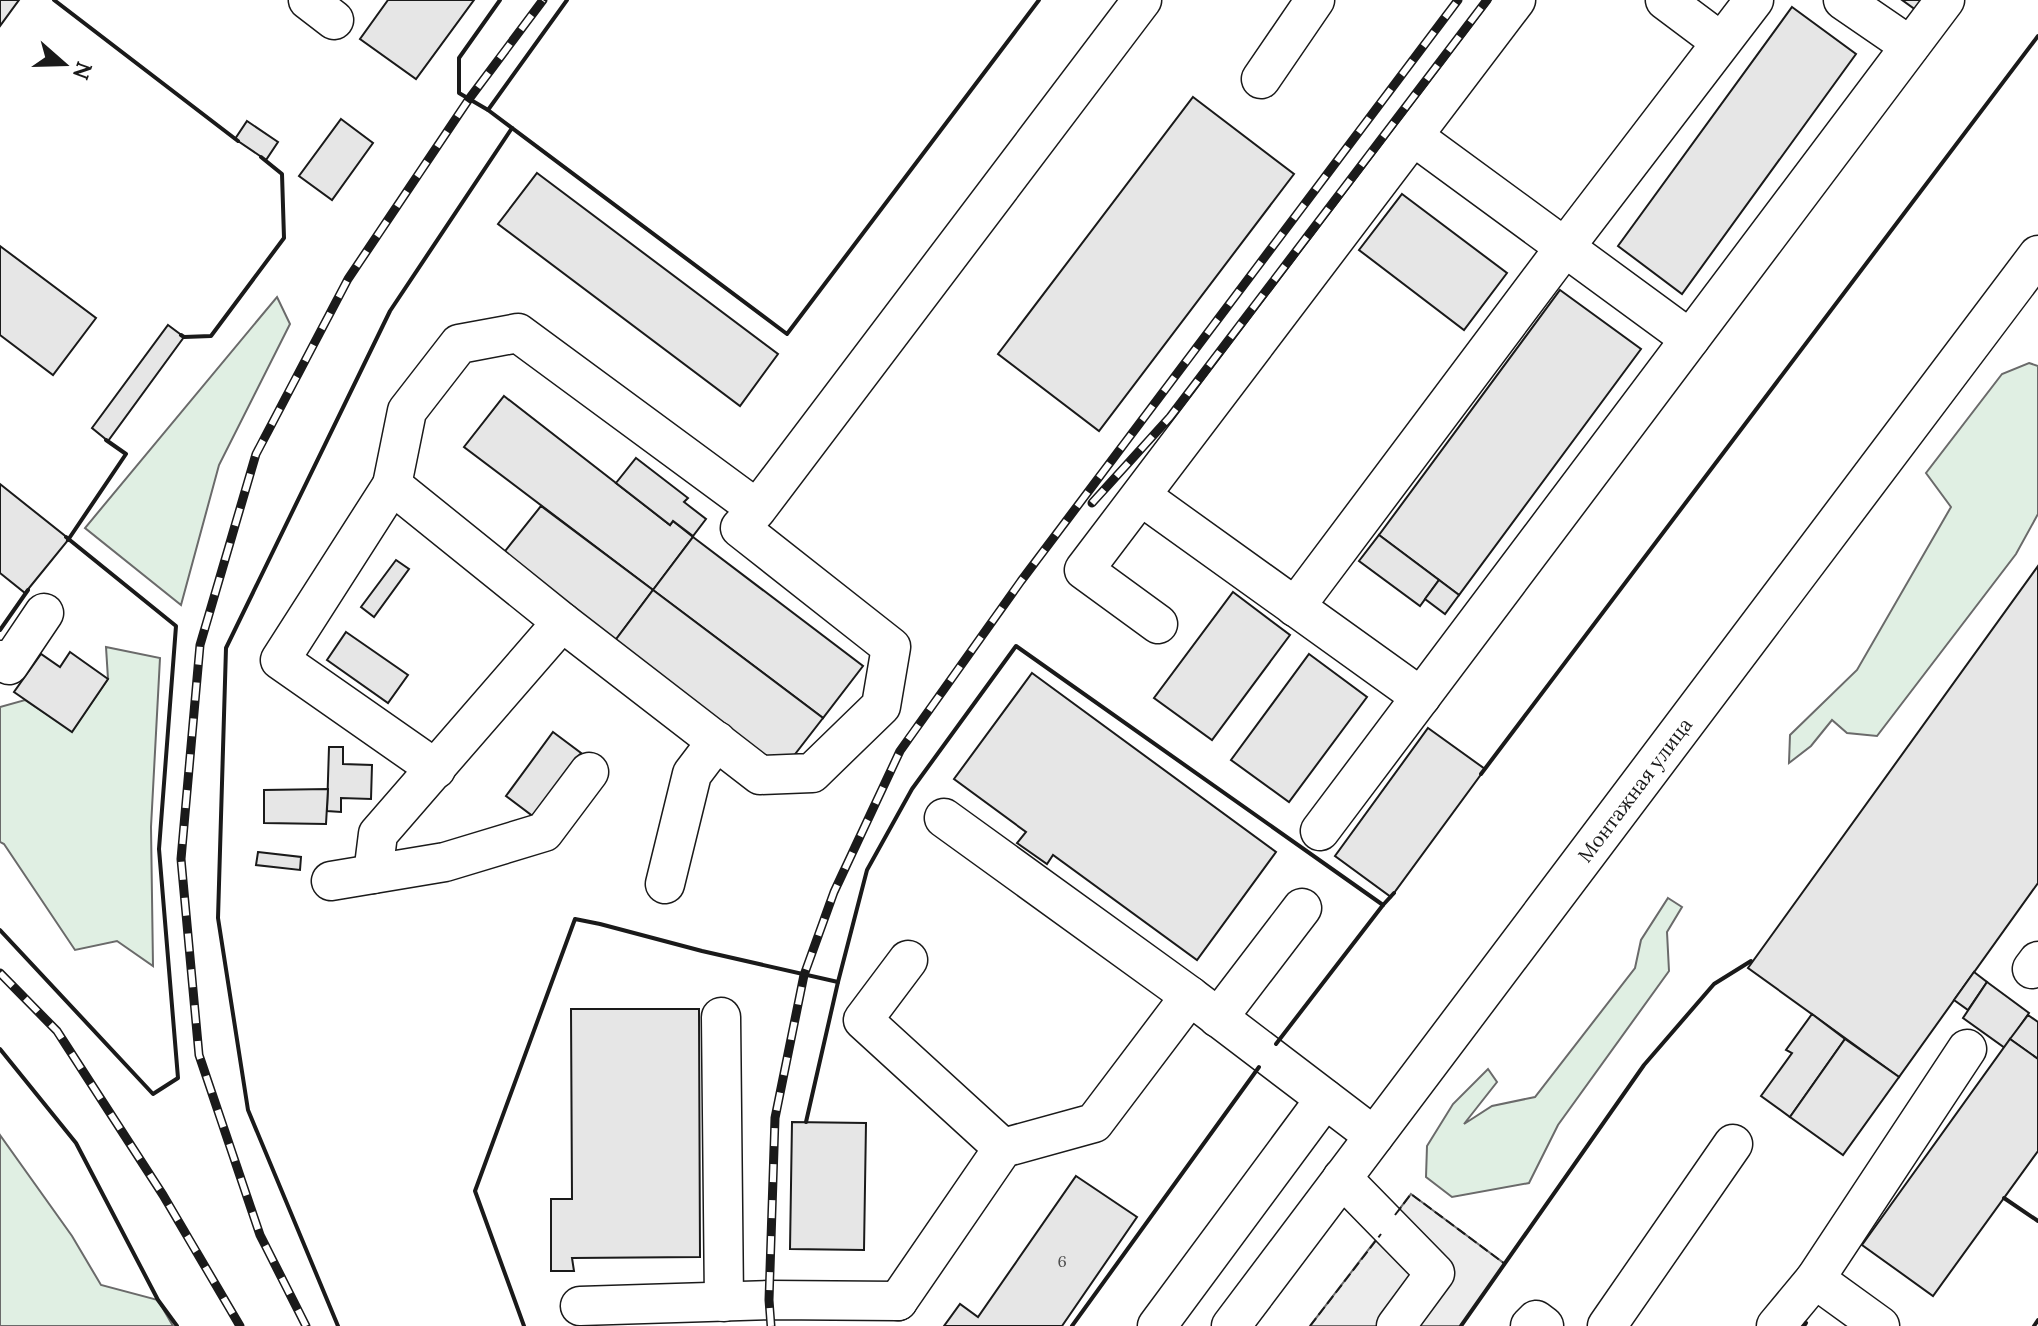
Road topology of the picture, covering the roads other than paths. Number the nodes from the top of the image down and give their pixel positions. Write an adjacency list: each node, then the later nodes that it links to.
1 (1142, 0): 17 (street)
2 (1315, 0): 10 (street)
3 (1516, 0): 11 (street)
4 (1665, 0): 8 (street)
5 (1754, 0): 8 (street)
6 (1843, 0): 9 (street)
7 (1945, 0): 9 (street)
8 (1721, 42): 12 (street)
9 (1910, 46): 14 (street)
10 (1261, 79)
11 (1413, 136): 12 (street); 16 (street)
12 (1565, 247): 14 (street); 18 (street)
13 (2038, 255): 38 (street, Монтажная улица)
14 (1690, 339): 23 (street)
15 (392, 485): 17 (street); 20 (street); 25 (street)
16 (1141, 496): 18 (street); 21 (street)
17 (757, 509): 24 (street)
18 (1295, 607): 23 (street)
19 (44, 613): 22 (street)
20 (562, 622): 24 (street); 25 (street)
21 (1158, 624)
22 (0, 660)
23 (1421, 697): 28 (street)
24 (717, 741): 31 (street)
25 (436, 769): 29 (street)
26 (589, 772): 29 (street)
27 (944, 818): 34 (street)
28 (1320, 831)
29 (373, 874): 30 (street)
30 (331, 881)
31 (665, 884)
32 (1302, 908): 34 (street)
33 (908, 960): 40 (street)
34 (1204, 1007): 37 (street); 40 (street)
35 (721, 1017): 43 (street)
36 (1967, 1049): 42 (street)
37 (1325, 1099): 38 (street); 46 (street)
38 (1374, 1136): 41 (street, Монтажная улица)
39 (1733, 1144): 51 (street)
40 (1003, 1148): 45 (street)
41 (1342, 1178): 47 (street, Монтажная улица); 48 (street)
42 (1815, 1279): 52 (street); 53 (street)
43 (724, 1302): 44 (street); 45 (street)
44 (580, 1306)
45 (902, 1313)
46 (1157, 1326)
47 (1231, 1326)
48 (1396, 1326)
49 (1530, 1326): 50 (street)
50 (1544, 1326)
51 (1607, 1326)
52 (1776, 1326)
53 (1880, 1326)

